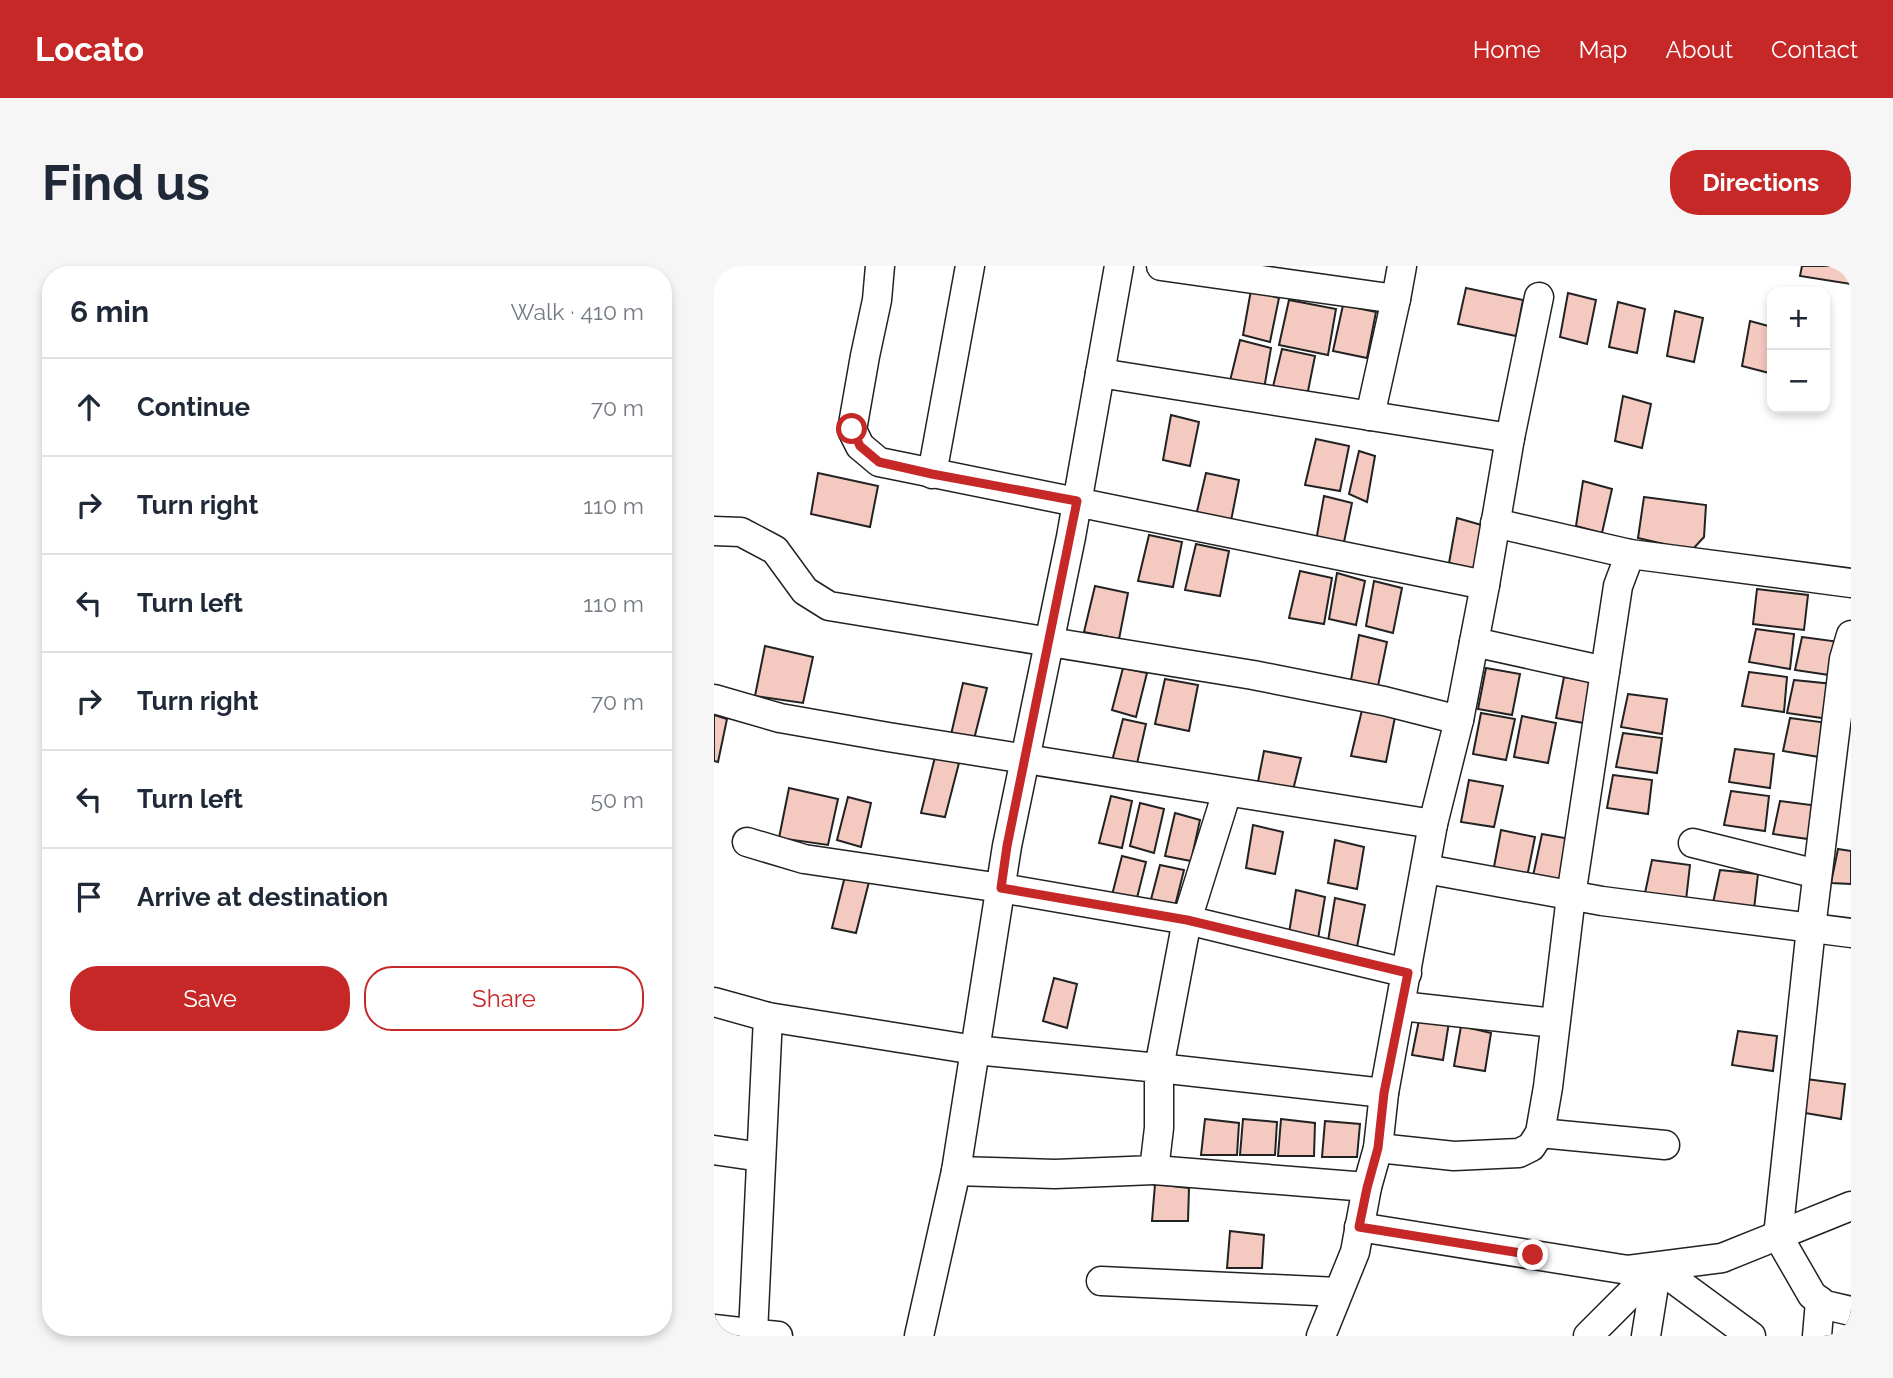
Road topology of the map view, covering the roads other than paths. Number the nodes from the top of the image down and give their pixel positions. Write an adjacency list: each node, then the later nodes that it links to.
1 (880, 266): 11 (street)
2 (970, 266): 11 (street)
3 (1119, 266): 8 (street)
4 (1161, 266): 7 (street)
5 (1402, 266): 7 (street)
6 (1539, 297): 10 (street)
7 (1396, 299): 9 (street)
8 (1100, 373): 9 (street); 12 (street)
9 (1370, 416): 10 (street)
10 (1510, 438): 13 (street)
11 (932, 474): 12 (street)
12 (1077, 501): 17 (street); 20 (street)
13 (1495, 523): 15 (street); 17 (street)
14 (714, 531): 20 (street)
15 (1630, 554): 16 (street); 21 (street)
16 (1851, 583)
17 (1485, 585): 19 (street)
18 (1851, 635): 30 (street)
19 (1474, 642): 21 (street); 23 (street)
20 (1049, 643): 23 (street); 24 (street)
21 (1605, 671): 32 (street)
22 (714, 699): 24 (street)
23 (1458, 720): 26 (street)
24 (1025, 760): 25 (street); 31 (street)
25 (1227, 792): 26 (street); 33 (street)
26 (1433, 824): 29 (street)
27 (747, 842): 31 (street)
28 (1693, 843): 30 (street)
29 (1426, 869): 32 (street); 36 (street)
30 (1818, 873): 34 (street)
31 (1001, 888): 33 (street); 41 (street)
32 (1572, 896): 34 (street); 40 (street)
33 (1187, 920): 36 (street); 42 (street)
34 (1811, 928): 35 (street); 54 (street)
35 (1851, 933)
36 (1408, 973): 38 (street)
37 (714, 1002): 39 (street)
38 (1401, 1006): 40 (street); 43 (street)
39 (768, 1017): 41 (street); 48 (street)
40 (1555, 1023): 44 (street)
41 (975, 1050): 42 (street); 50 (street)
42 (1159, 1068): 43 (street); 49 (street)
43 (1384, 1093): 46 (street)
44 (1540, 1133): 45 (street); 46 (street)
45 (1665, 1145)
46 (1378, 1148): 51 (street)
47 (714, 1150): 48 (street)
48 (761, 1157): 61 (street)
49 (1154, 1170): 50 (street); 51 (street)
50 (957, 1171): 62 (street)
51 (1367, 1188): 53 (street)
52 (1851, 1206): 54 (street)
53 (1359, 1227): 55 (street); 57 (street)
54 (1777, 1236): 55 (street); 58 (street)
55 (1657, 1267): 64 (street); 65 (street); 66 (street)
56 (1101, 1281): 57 (street)
57 (1338, 1292): 63 (street)
58 (1820, 1301): 59 (street); 67 (street)
59 (1851, 1311)
60 (714, 1329): 61 (street)
61 (765, 1335)
62 (919, 1336)
63 (1321, 1336)
64 (1588, 1336)
65 (1646, 1336)
66 (1751, 1336)
67 (1816, 1336)

